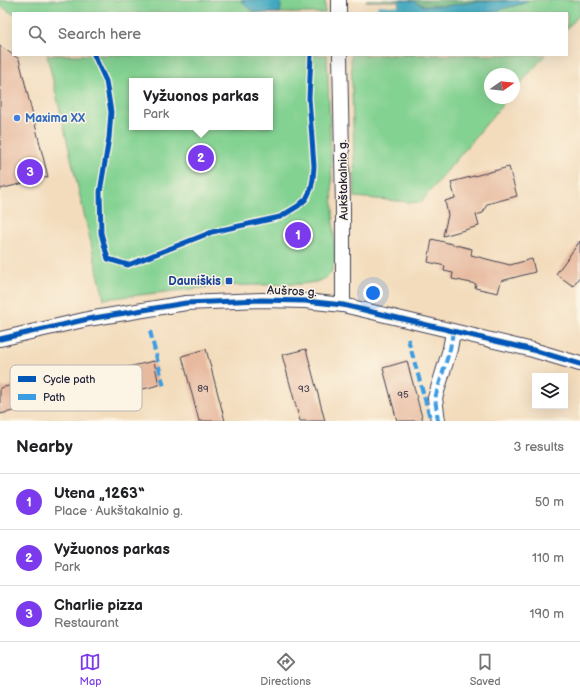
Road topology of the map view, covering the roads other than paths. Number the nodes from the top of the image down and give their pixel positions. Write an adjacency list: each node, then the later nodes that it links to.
1 (339, 0): 2 (street)
2 (339, 12)
3 (340, 56): 4 (street, Aukštakalnio g.)
4 (343, 305): 5 (street, Aušros g.); 6 (street, Aušros g.)
5 (453, 332): 7 (street, Aušros g.); 8 (street)
6 (0, 340)
7 (580, 364)
8 (438, 421)

